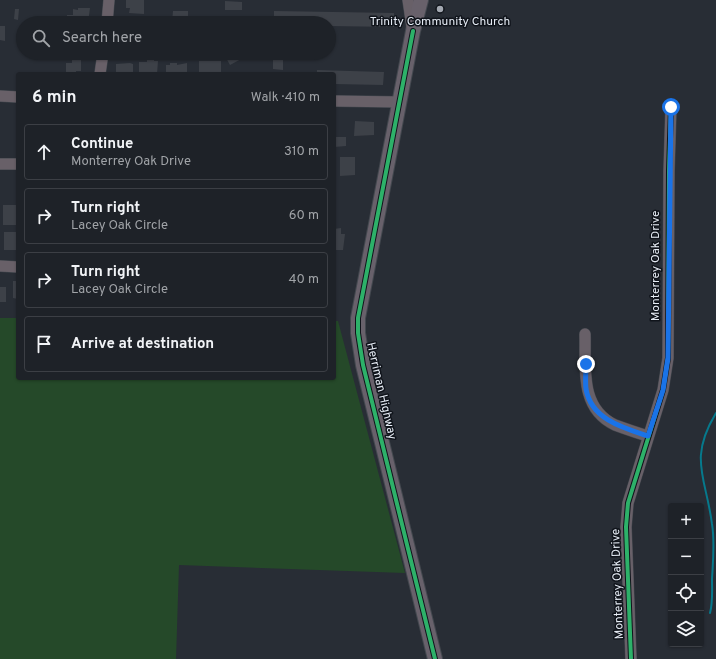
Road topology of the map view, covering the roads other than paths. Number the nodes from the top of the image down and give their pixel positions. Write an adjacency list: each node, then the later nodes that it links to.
1 (109, 0): 4 (street)
2 (408, 0): 5 (street)
3 (421, 0): 5 (main road, Herriman Highway)
4 (108, 16)
5 (413, 31): 11 (main road, Herriman Highway)
6 (102, 60): 7 (street)
7 (100, 72)
8 (0, 96): 9 (street)
9 (16, 97)
10 (336, 101): 11 (street)
11 (400, 102): 19 (main road, Herriman Highway)
12 (671, 107): 18 (street, Monterrey Oak Drive)
13 (0, 164): 14 (street)
14 (16, 164)
15 (0, 266): 16 (street)
16 (16, 266)
17 (585, 334): 18 (street)
18 (648, 436): 20 (street, Monterrey Oak Drive)
19 (435, 659)
20 (631, 659)

